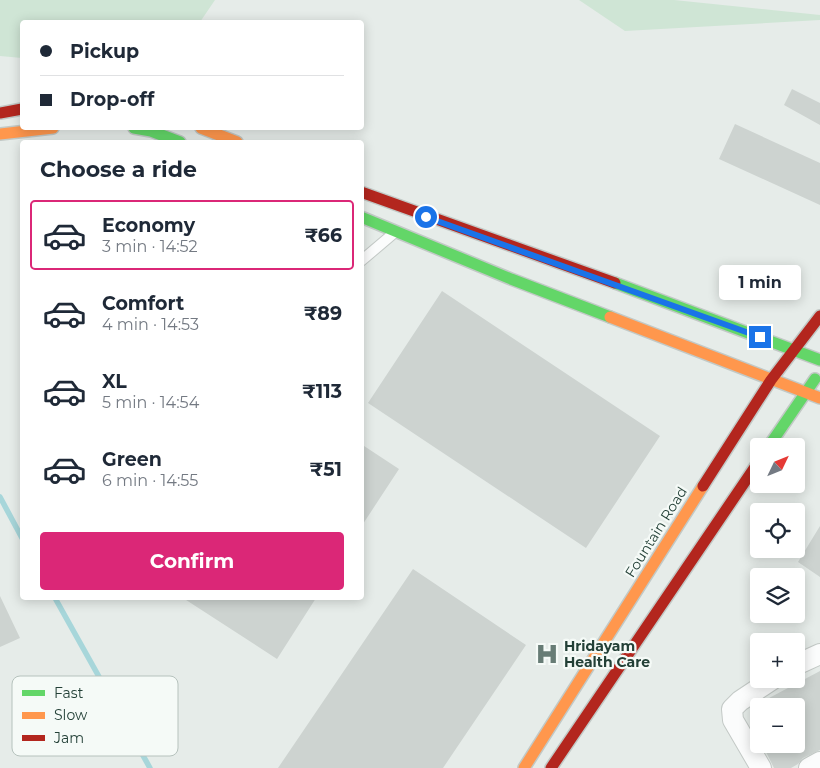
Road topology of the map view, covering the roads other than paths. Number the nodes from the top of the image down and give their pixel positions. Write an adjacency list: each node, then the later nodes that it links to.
1 (20, 110): 2 (street)
2 (0, 113)
3 (35, 130): 6 (street)
4 (151, 130): 7 (street)
5 (206, 130): 8 (street)
6 (0, 134)
7 (175, 140)
8 (233, 140)
9 (364, 194): 11 (street)
10 (364, 217): 11 (street)
11 (402, 221): 12 (lane); 14 (street); 17 (street)
12 (364, 258)
13 (820, 316): 14 (street, Fountain Road)
14 (794, 349): 15 (street); 17 (street, Fountain Road)
15 (820, 360)
16 (820, 371): 18 (street)
17 (771, 380): 18 (street); 26 (street, Fountain Road)
18 (806, 392): 19 (street); 20 (street)
19 (820, 398)
20 (774, 438)
21 (750, 474): 27 (street)
22 (820, 654): 23 (street)
23 (805, 661)
24 (759, 688): 28 (street)
25 (820, 762): 29 (street)
26 (524, 768)
27 (551, 768)
28 (761, 768)
29 (809, 768)

